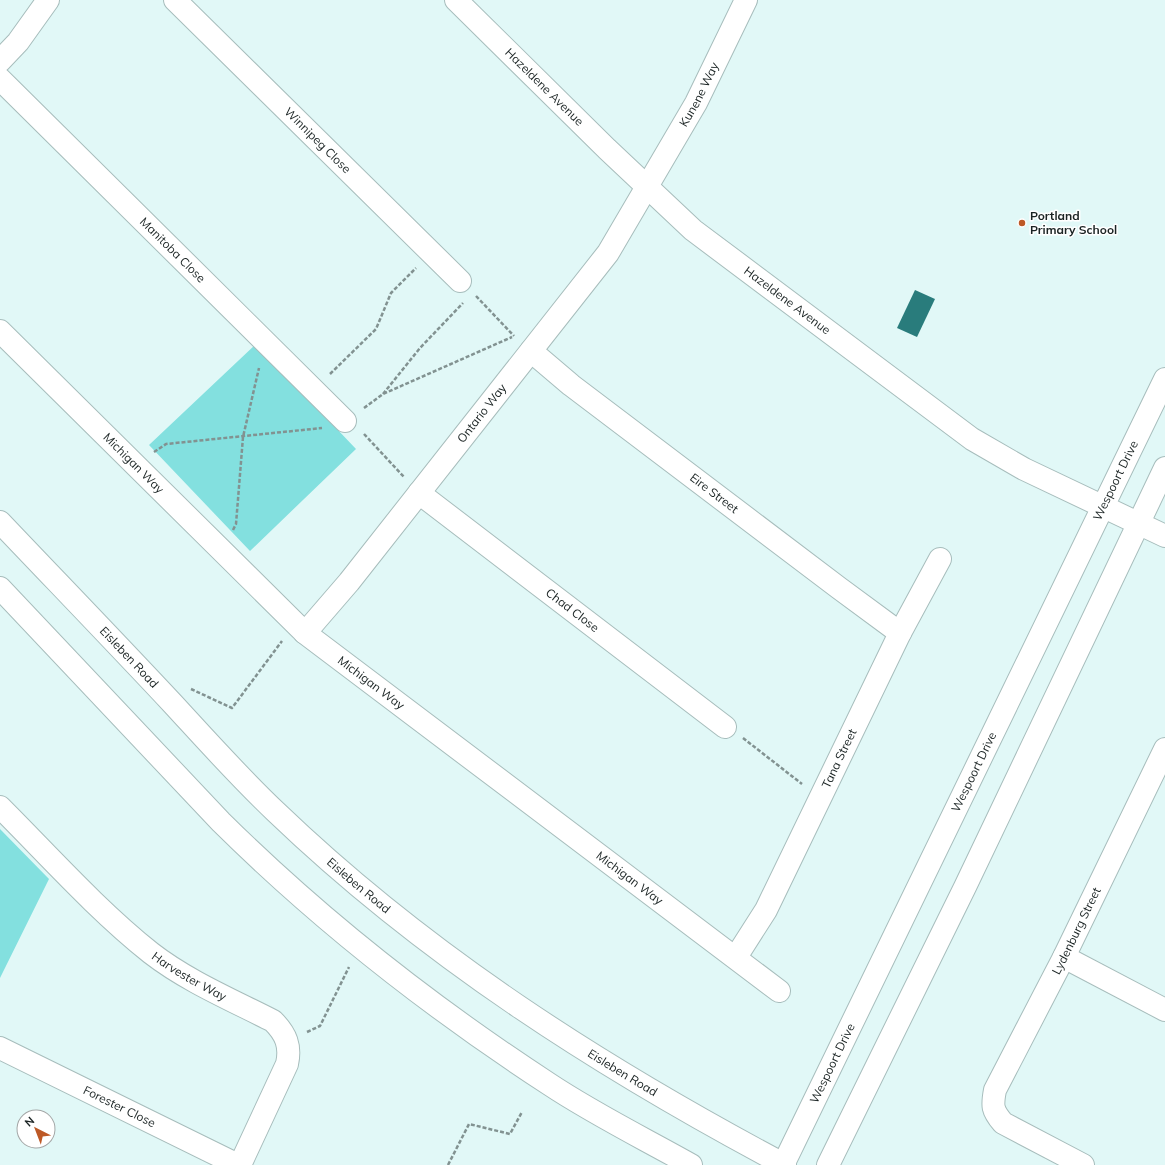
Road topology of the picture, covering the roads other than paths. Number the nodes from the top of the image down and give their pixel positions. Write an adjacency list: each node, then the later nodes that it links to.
1 (48, 0): 5 (street)
2 (175, 0): 8 (street, Winnipeg Close)
3 (456, 0): 7 (street, Hazeldene Avenue)
4 (746, 0): 7 (street, Kunene Way)
5 (0, 61)
6 (0, 79): 12 (street, Manitoba Close)
7 (648, 187): 10 (street, Ontario Way); 15 (street, Hazeldene Avenue)
8 (466, 287)
9 (0, 331): 21 (street, Michigan Way)
10 (531, 351): 14 (street, Ontario Way); 22 (street, Eire Street)
11 (1165, 379): 15 (street, Wespoort Drive)
12 (345, 421)
13 (1165, 468): 17 (street)
14 (419, 493): 21 (street, Ontario Way); 23 (street, Chad Close)
15 (1102, 507): 17 (street, Hazeldene Avenue); 33 (street, Wespoort Drive)
16 (0, 522): 33 (street, Eisleben Road)
17 (1138, 523): 18 (street, Hazeldene Avenue); 34 (street)
18 (1165, 536)
19 (940, 559): 22 (street, Tana Street)
20 (0, 588): 32 (street)
21 (301, 629): 26 (street, Michigan Way)
22 (900, 633): 26 (street, Tana Street)
23 (725, 727)
24 (1165, 749): 27 (street, Lydenburg Street)
25 (0, 808): 31 (street, Harvester Way)
26 (736, 957): 28 (street, Michigan Way)
27 (1064, 957): 29 (street); 35 (street, Lydenburg Street)
28 (780, 991)
29 (1165, 1010)
30 (0, 1048): 31 (street, Forester Close)
31 (239, 1165)
32 (690, 1165)
33 (784, 1165)
34 (828, 1165)
35 (1083, 1165)

